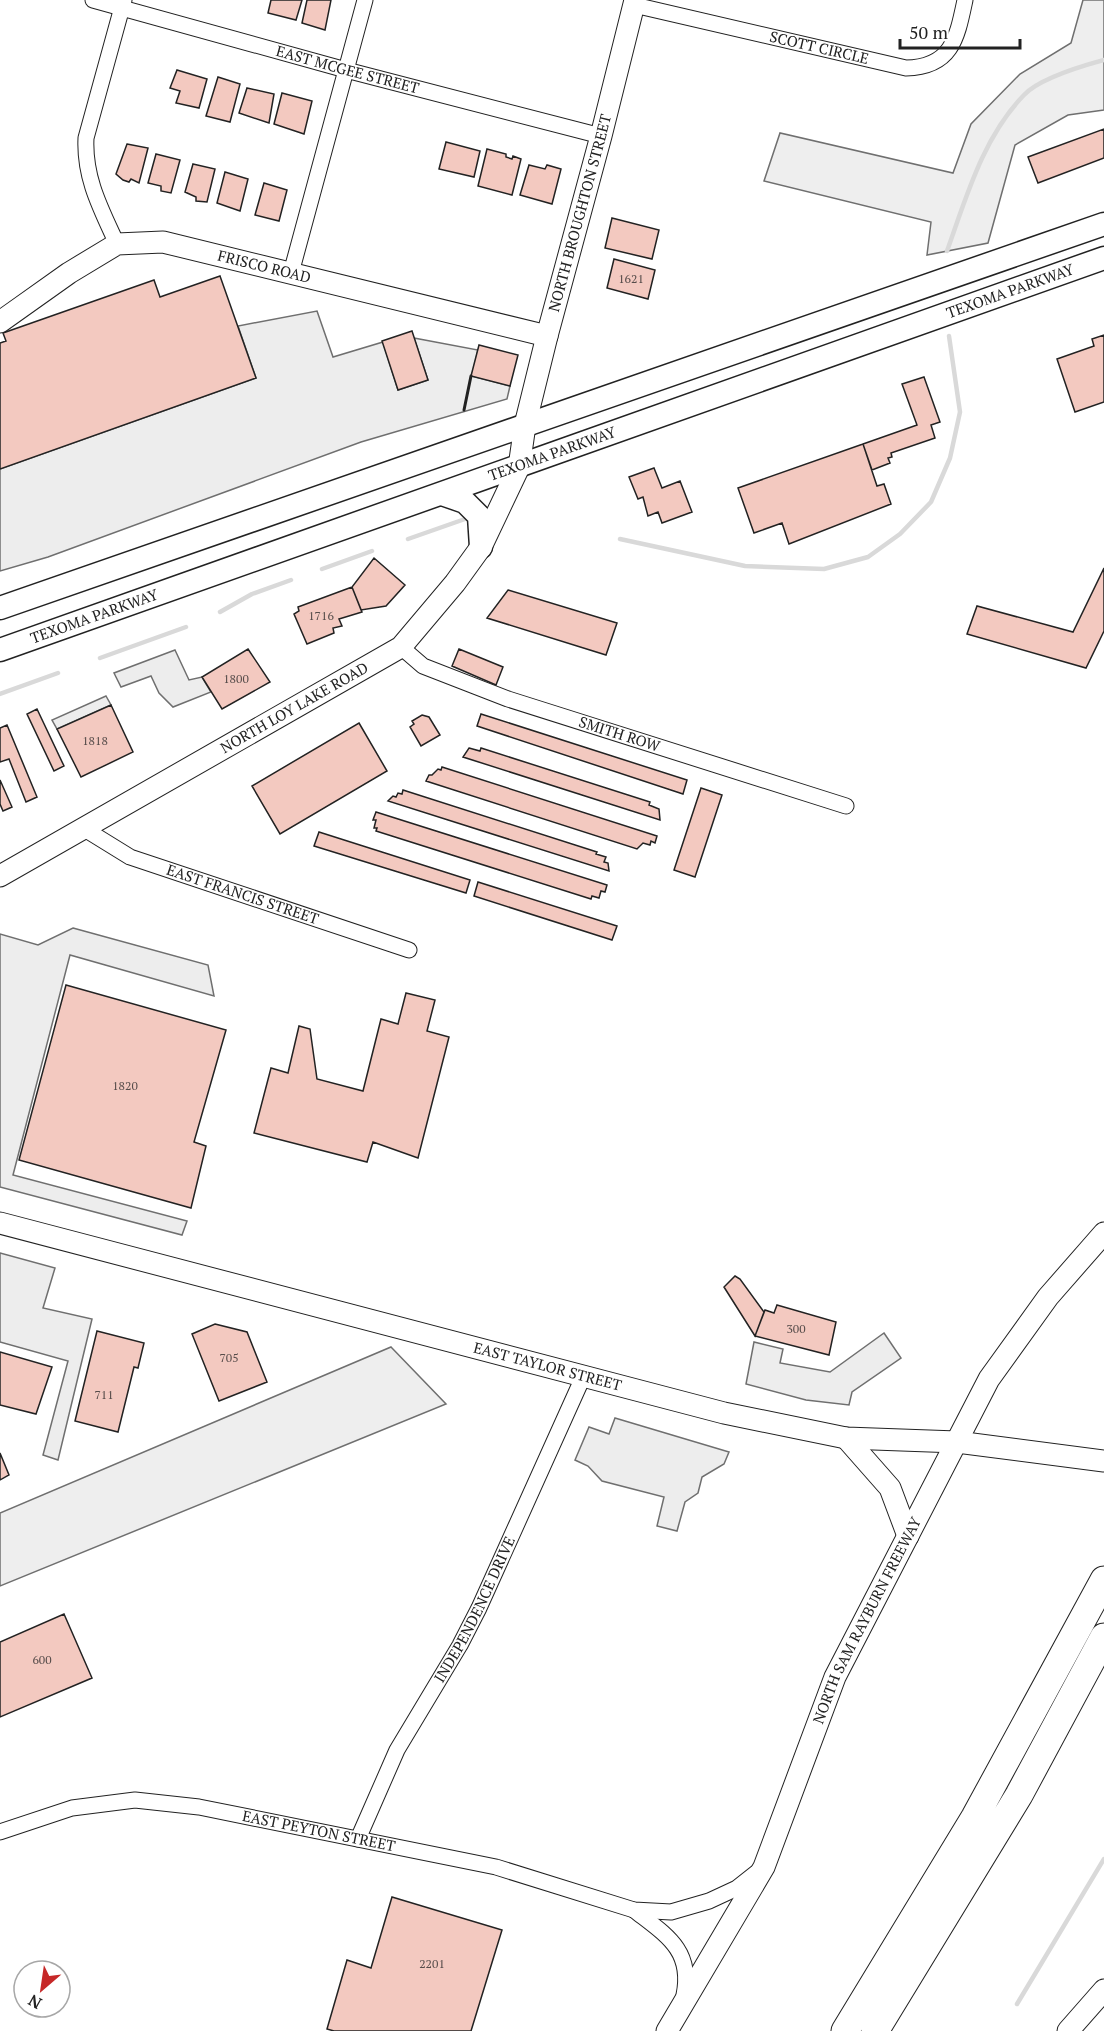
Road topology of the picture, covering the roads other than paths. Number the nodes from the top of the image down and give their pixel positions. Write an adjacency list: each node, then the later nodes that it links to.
1 (93, 0): 5 (street, EAST MCGEE STREET)
2 (365, 0): 6 (street)
3 (965, 0): 4 (street, SCOTT CIRCLE)
4 (634, 2): 7 (main road, NORTH BROUGHTON STREET)
5 (123, 3): 6 (street, EAST MCGEE STREET); 9 (street)
6 (346, 70): 7 (street, EAST MCGEE STREET); 12 (street)
7 (601, 136): 15 (main road, NORTH BROUGHTON STREET)
8 (1104, 224): 10 (main road, TEXOMA PARKWAY)
9 (117, 244): 12 (main road, FRISCO ROAD); 14 (main road, FRISCO ROAD)
10 (1020, 254): 13 (main road); 16 (main road, TEXOMA PARKWAY)
11 (1104, 258): 13 (main road, TEXOMA PARKWAY)
12 (291, 273): 15 (main road, FRISCO ROAD)
13 (1016, 289): 17 (main road, TEXOMA PARKWAY)
14 (0, 322)
15 (547, 336): 16 (main road, NORTH BROUGHTON STREET)
16 (525, 425): 17 (main road, NORTH BROUGHTON STREET); 20 (main road, TEXOMA PARKWAY)
17 (519, 467): 18 (main road, TEXOMA PARKWAY); 19 (main road, NORTH LOY LAKE ROAD)
18 (442, 494): 19 (main road); 22 (main road, TEXOMA PARKWAY)
19 (481, 547): 21 (main road, NORTH LOY LAKE ROAD)
20 (0, 608)
21 (401, 647): 23 (street, SMITH ROW); 24 (main road, NORTH LOY LAKE ROAD)
22 (0, 650)
23 (846, 806)
24 (84, 828): 25 (main road, NORTH LOY LAKE ROAD); 26 (street, EAST FRANCIS STREET)
25 (0, 876)
26 (409, 950)
27 (0, 1223): 29 (main road, EAST TAYLOR STREET)
28 (1104, 1233): 31 (main road, NORTH SAM RAYBURN FREEWAY)
29 (584, 1375): 30 (main road, EAST TAYLOR STREET); 38 (street, INDEPENDENCE DRIVE)
30 (846, 1438): 31 (main road, EAST TAYLOR STREET); 33 (main road)
31 (957, 1442): 32 (main road, EAST TAYLOR STREET); 33 (main road, NORTH SAM RAYBURN FREEWAY)
32 (1104, 1461)
33 (908, 1536): 39 (main road, NORTH SAM RAYBURN FREEWAY)
34 (1104, 1572): 35 (highway)
35 (1099, 1590): 44 (highway)
36 (1104, 1637): 45 (highway)
37 (0, 1832): 38 (street, EAST PEYTON STREET)
38 (358, 1839): 40 (street, EAST PEYTON STREET)
39 (764, 1867): 40 (street, EAST PEYTON STREET); 42 (main road, NORTH SAM RAYBURN FREEWAY)
40 (634, 1910): 42 (street, EAST PEYTON STREET)
41 (1104, 1990): 46 (main road)
42 (681, 2011): 43 (main road, NORTH SAM RAYBURN FREEWAY)
43 (667, 2031)
44 (845, 2031)
45 (875, 2031)
46 (1068, 2031)

